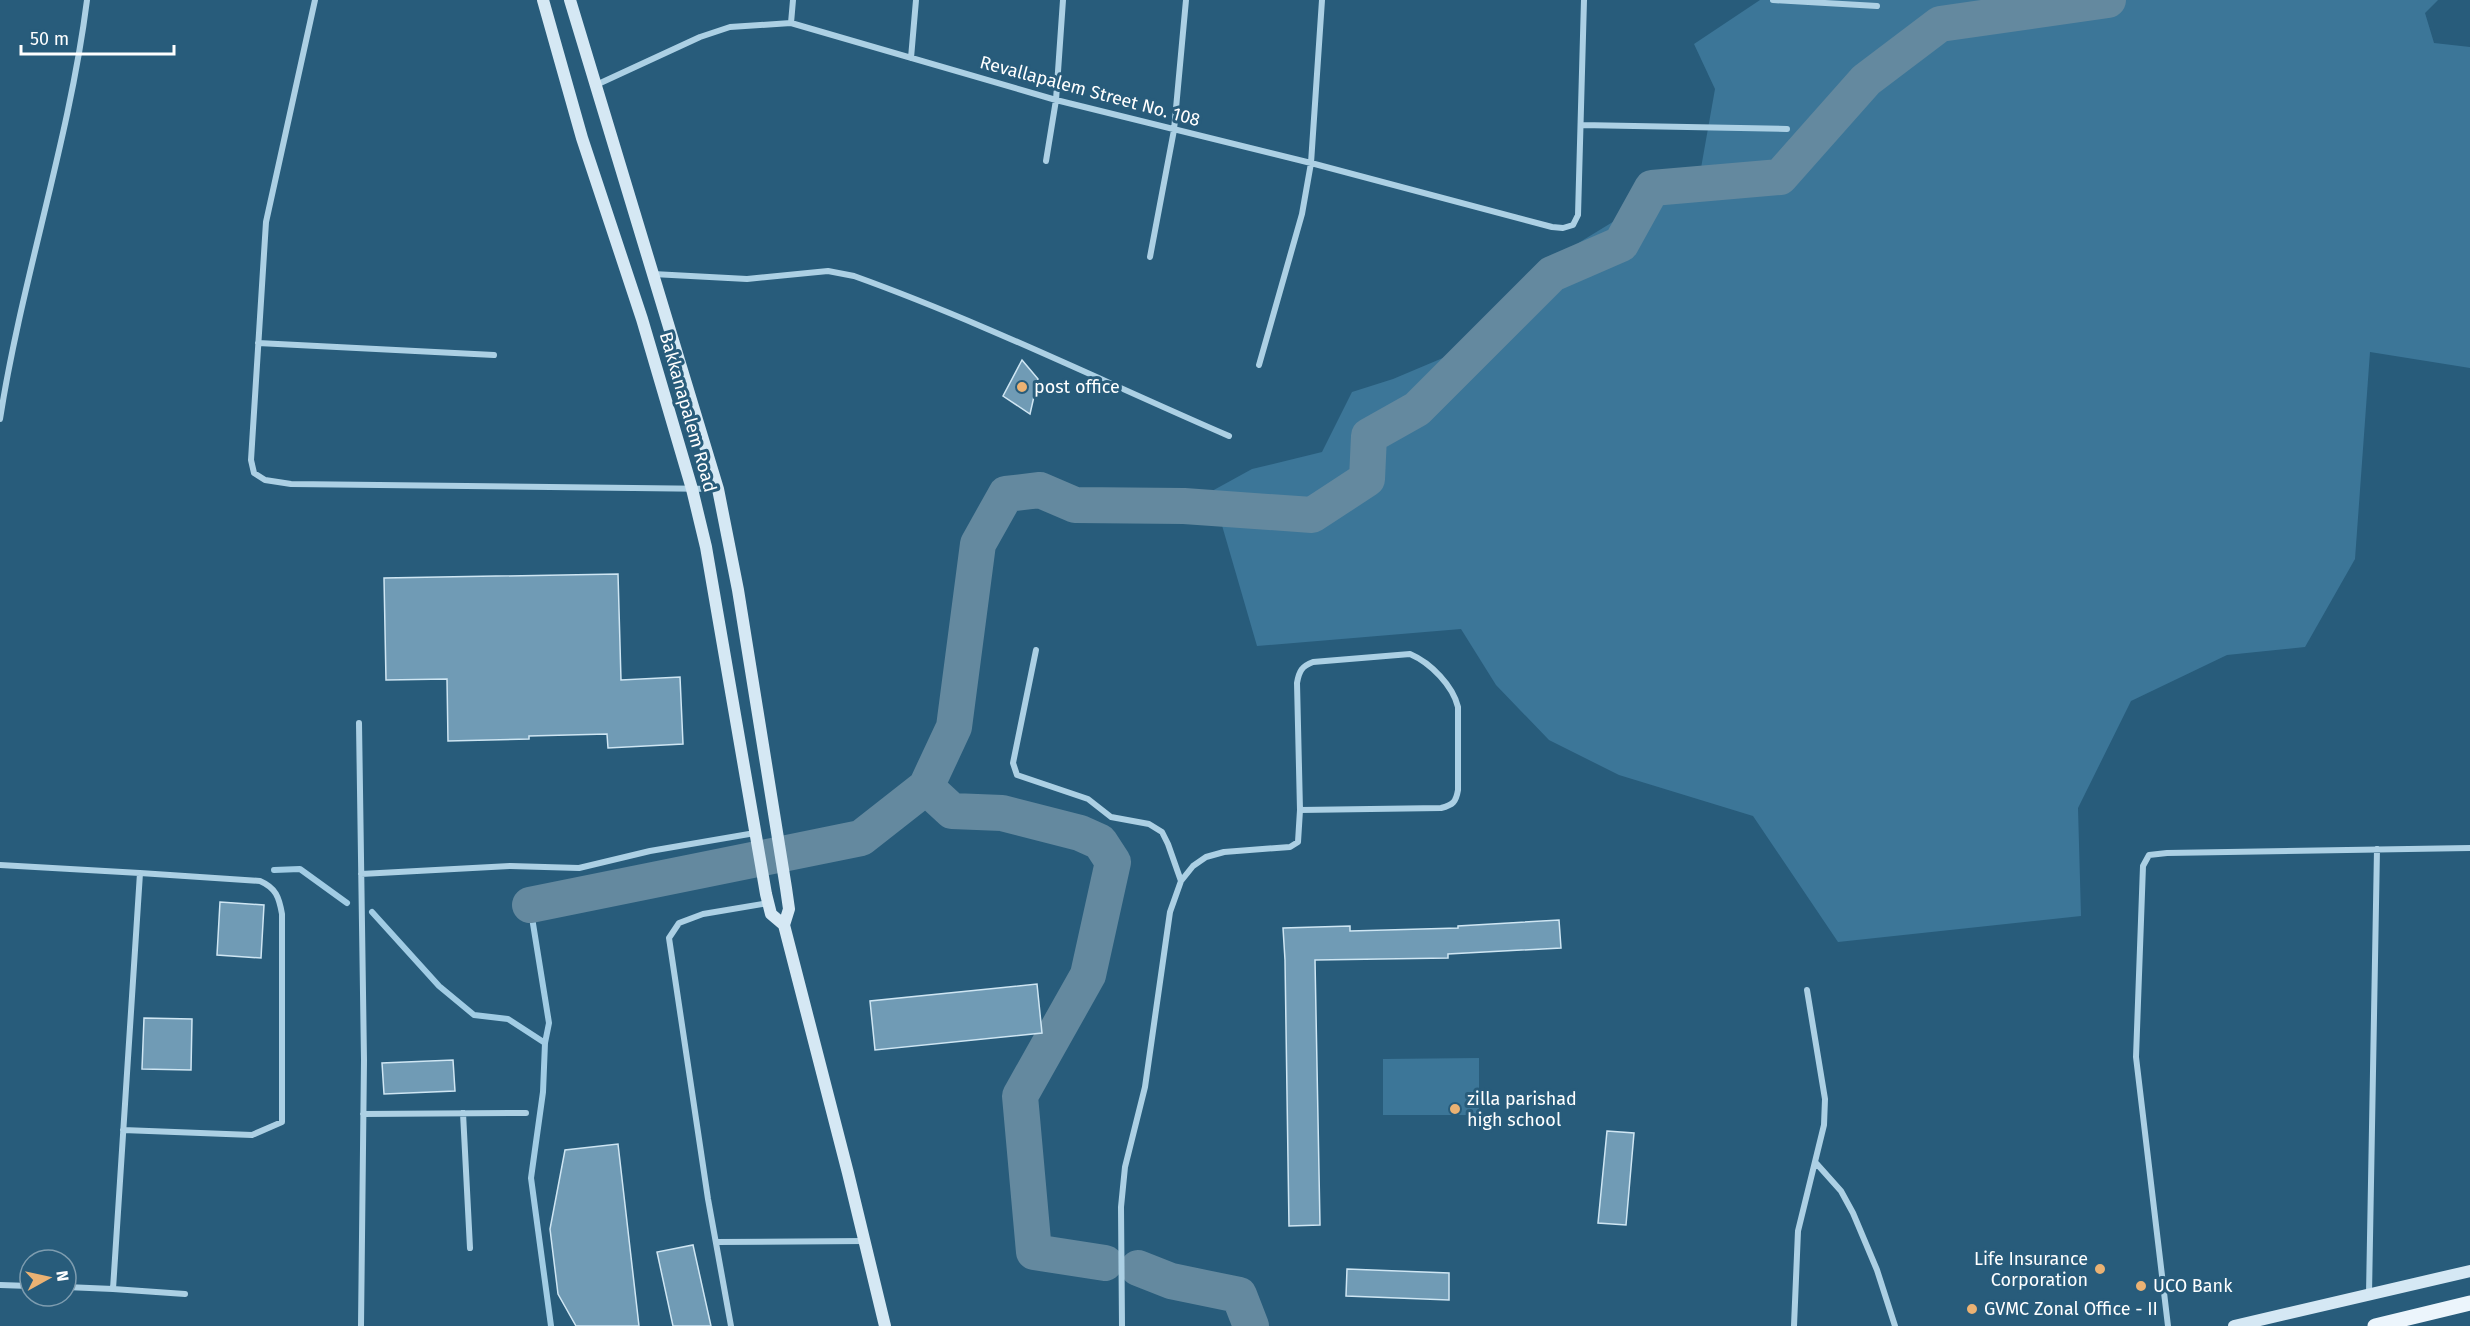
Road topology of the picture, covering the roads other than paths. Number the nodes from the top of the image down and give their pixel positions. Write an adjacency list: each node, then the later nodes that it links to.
1 (87, 0): 27 (street)
2 (315, 0): 24 (street)
3 (543, 0): 29 (street, Bakkanapalem Road)
4 (570, 0): 15 (street)
5 (793, 0): 13 (street)
6 (916, 0): 14 (street)
7 (1063, 0): 16 (street)
8 (1186, 0): 19 (street)
9 (1322, 0): 21 (street)
10 (1584, 0): 17 (street)
11 (1773, 0): 12 (street)
12 (1878, 6)
13 (791, 23): 14 (street, Revallapalem Street No. 108); 15 (street, Revallapalem Street No. 108)
14 (914, 59): 16 (street, Revallapalem Street No. 108)
15 (596, 85): 23 (street)
16 (1056, 99): 19 (street, Revallapalem Street No. 108); 20 (street)
17 (1581, 125): 18 (street); 21 (street, Revallapalem Street No. 108)
18 (1786, 129)
19 (1174, 130): 21 (street, Revallapalem Street No. 108); 22 (street)
20 (1046, 161)
21 (1311, 164): 26 (street)
22 (1150, 256)
23 (653, 274): 28 (street); 30 (street)
24 (258, 343): 25 (street); 29 (street)
25 (494, 355)
26 (1259, 365)
27 (0, 419)
28 (1229, 436)
29 (692, 489): 30 (street); 34 (street, Bakkanapalem Road)
30 (718, 489): 42 (street)
31 (1036, 650): 40 (street)
32 (359, 723): 39 (street)
33 (1300, 810): 33 (street); 40 (street)
34 (756, 839): 39 (street); 41 (street, Bakkanapalem Road)
35 (2470, 848): 36 (street)
36 (2377, 849): 58 (street); 66 (street)
37 (0, 865): 38 (street)
38 (140, 873): 47 (street); 47 (street)
39 (361, 874): 46 (street)
40 (1181, 881): 63 (street)
41 (767, 898): 42 (street); 50 (street)
42 (784, 925): 49 (street)
43 (1807, 990): 48 (street)
44 (463, 1113): 45 (street); 46 (street); 51 (street)
45 (526, 1113)
46 (363, 1114): 60 (street)
47 (123, 1130): 56 (street)
48 (1816, 1163): 64 (street); 65 (street)
49 (865, 1241): 50 (street); 62 (street)
50 (716, 1242): 61 (street)
51 (471, 1248)
52 (2470, 1271): 58 (street)
53 (0, 1285): 54 (street)
54 (18, 1286)
55 (78, 1288): 56 (street)
56 (113, 1289): 57 (street)
57 (185, 1294)
58 (2369, 1294): 67 (street)
59 (2470, 1303): 68 (main road)
60 (361, 1326)
61 (731, 1326)
62 (885, 1326)
63 (1122, 1326)
64 (1794, 1326)
65 (1895, 1326)
66 (2168, 1326)
67 (2234, 1326)
68 (2375, 1326)

